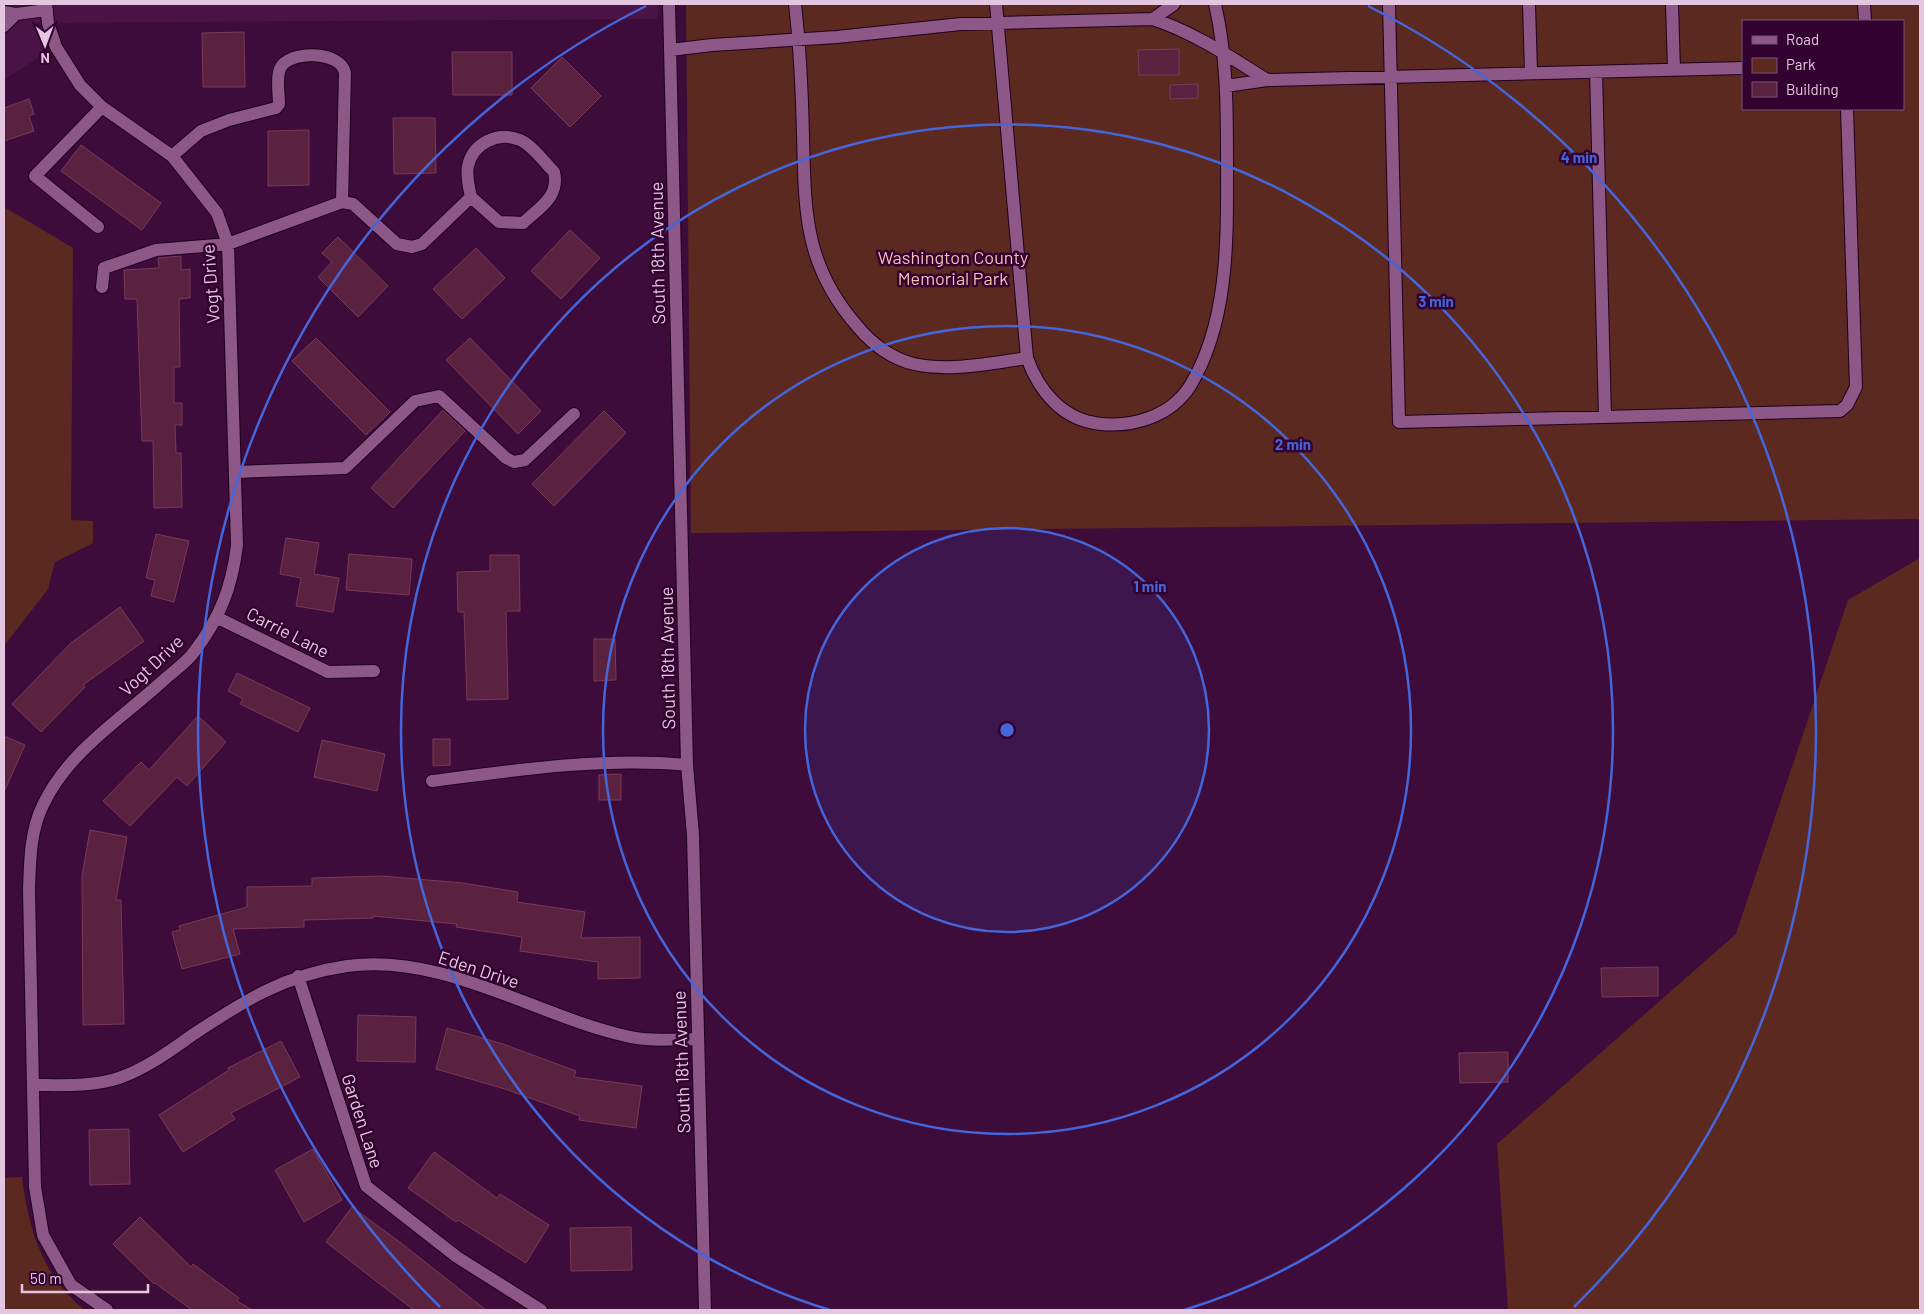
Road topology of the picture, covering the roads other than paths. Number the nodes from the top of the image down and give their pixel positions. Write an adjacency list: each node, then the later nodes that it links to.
1 (669, 4): 17 (street, South 18th Avenue)
2 (795, 4): 16 (street)
3 (996, 4): 14 (street)
4 (1174, 4): 12 (street)
5 (1215, 4): 18 (street)
6 (1389, 4): 23 (street)
7 (1529, 4): 22 (street)
8 (1672, 4): 20 (street)
9 (1864, 4): 13 (street)
10 (46, 7): 11 (street); 26 (street, Vogt Drive)
11 (10, 13): 15 (street)
12 (1153, 19): 14 (street); 18 (street)
13 (1865, 20)
14 (999, 23): 16 (street); 34 (street)
15 (4, 26)
16 (799, 40): 17 (street); 34 (street)
17 (670, 50): 40 (street, South 18th Avenue)
18 (1224, 54): 24 (street); 25 (street)
19 (1742, 68): 20 (street)
20 (1674, 70): 21 (street)
21 (1596, 72): 22 (street); 36 (street)
22 (1531, 73): 23 (street)
23 (1391, 77): 24 (street); 36 (street)
24 (1267, 80): 25 (street)
25 (1226, 86): 34 (street)
26 (102, 107): 28 (street, Vogt Drive); 31 (street)
27 (1847, 110): 36 (street)
28 (172, 156): 30 (street); 32 (street, Vogt Drive)
29 (471, 197): 29 (street); 30 (street)
30 (342, 202): 32 (street)
31 (98, 227)
32 (228, 244): 33 (street); 37 (street, Vogt Drive)
33 (102, 287)
34 (1026, 358)
35 (574, 414): 37 (street)
36 (1605, 417)
37 (235, 472): 38 (street, Vogt Drive)
38 (216, 618): 39 (street, Carrie Lane); 44 (street, Vogt Drive)
39 (374, 671)
40 (688, 765): 41 (street); 43 (street, South 18th Avenue)
41 (432, 781)
42 (298, 976): 43 (street, Eden Drive); 44 (street, Eden Drive); 46 (street, Garden Lane)
43 (698, 1039): 47 (street, South 18th Avenue)
44 (33, 1085): 45 (street, Vogt Drive)
45 (108, 1310)
46 (541, 1310)
47 (705, 1310)

